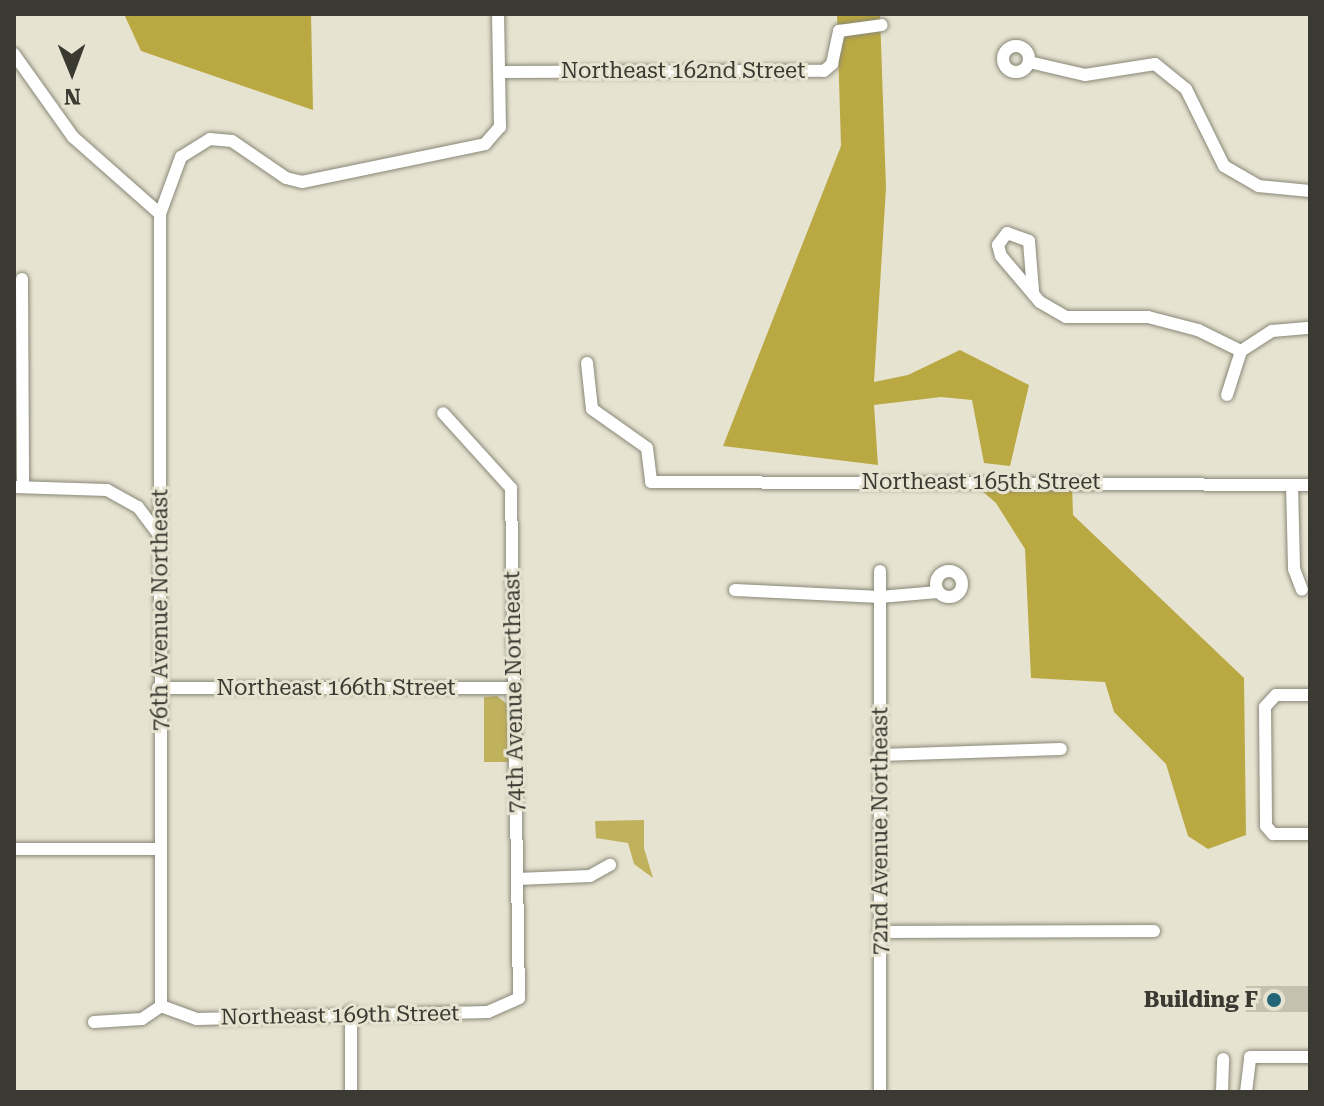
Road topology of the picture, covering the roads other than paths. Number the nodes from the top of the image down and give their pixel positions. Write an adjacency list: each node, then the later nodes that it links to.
1 (498, 14): 5 (street)
2 (882, 25): 5 (street, Northeast 162nd Street)
3 (14, 54): 7 (street)
4 (1029, 62): 6 (street)
5 (500, 72): 7 (street)
6 (1310, 191)
7 (160, 214): 18 (street, 76th Avenue Northeast)
8 (22, 279): 17 (street)
9 (1033, 291): 9 (street); 11 (street)
10 (1310, 328): 11 (street)
11 (1241, 351): 13 (street)
12 (587, 363): 15 (street, Northeast 165th Street)
13 (1227, 395)
14 (443, 413): 25 (street, 74th Avenue Northeast)
15 (1292, 485): 16 (street, Northeast 165th Street); 21 (street)
16 (1310, 485)
17 (19, 487): 18 (street)
18 (161, 537): 24 (street, 76th Avenue Northeast)
19 (880, 571): 23 (street, 72nd Avenue Northeast)
20 (735, 590): 23 (street)
21 (1302, 590)
22 (938, 592): 23 (street)
23 (880, 597): 28 (street, 72nd Avenue Northeast)
24 (158, 688): 25 (street, Northeast 166th Street); 31 (street, 76th Avenue Northeast)
25 (514, 688): 33 (street, 74th Avenue Northeast)
26 (1310, 695): 29 (street)
27 (1061, 749): 28 (street)
28 (879, 755): 35 (street, 72nd Avenue Northeast)
29 (1310, 834)
30 (14, 849): 31 (street)
31 (160, 849): 37 (street, 76th Avenue Northeast)
32 (610, 865): 33 (street)
33 (517, 879): 36 (street, 74th Avenue Northeast)
34 (1154, 931): 35 (street)
35 (879, 932): 43 (street, 72nd Avenue Northeast)
36 (519, 998): 38 (street, Northeast 169th Street)
37 (161, 1006): 38 (street, Northeast 169th Street); 39 (street)
38 (351, 1011): 42 (street)
39 (94, 1022)
40 (1310, 1057): 45 (street)
41 (1223, 1059): 44 (street)
42 (351, 1092)
43 (880, 1092)
44 (1222, 1092)
45 (1246, 1092)

